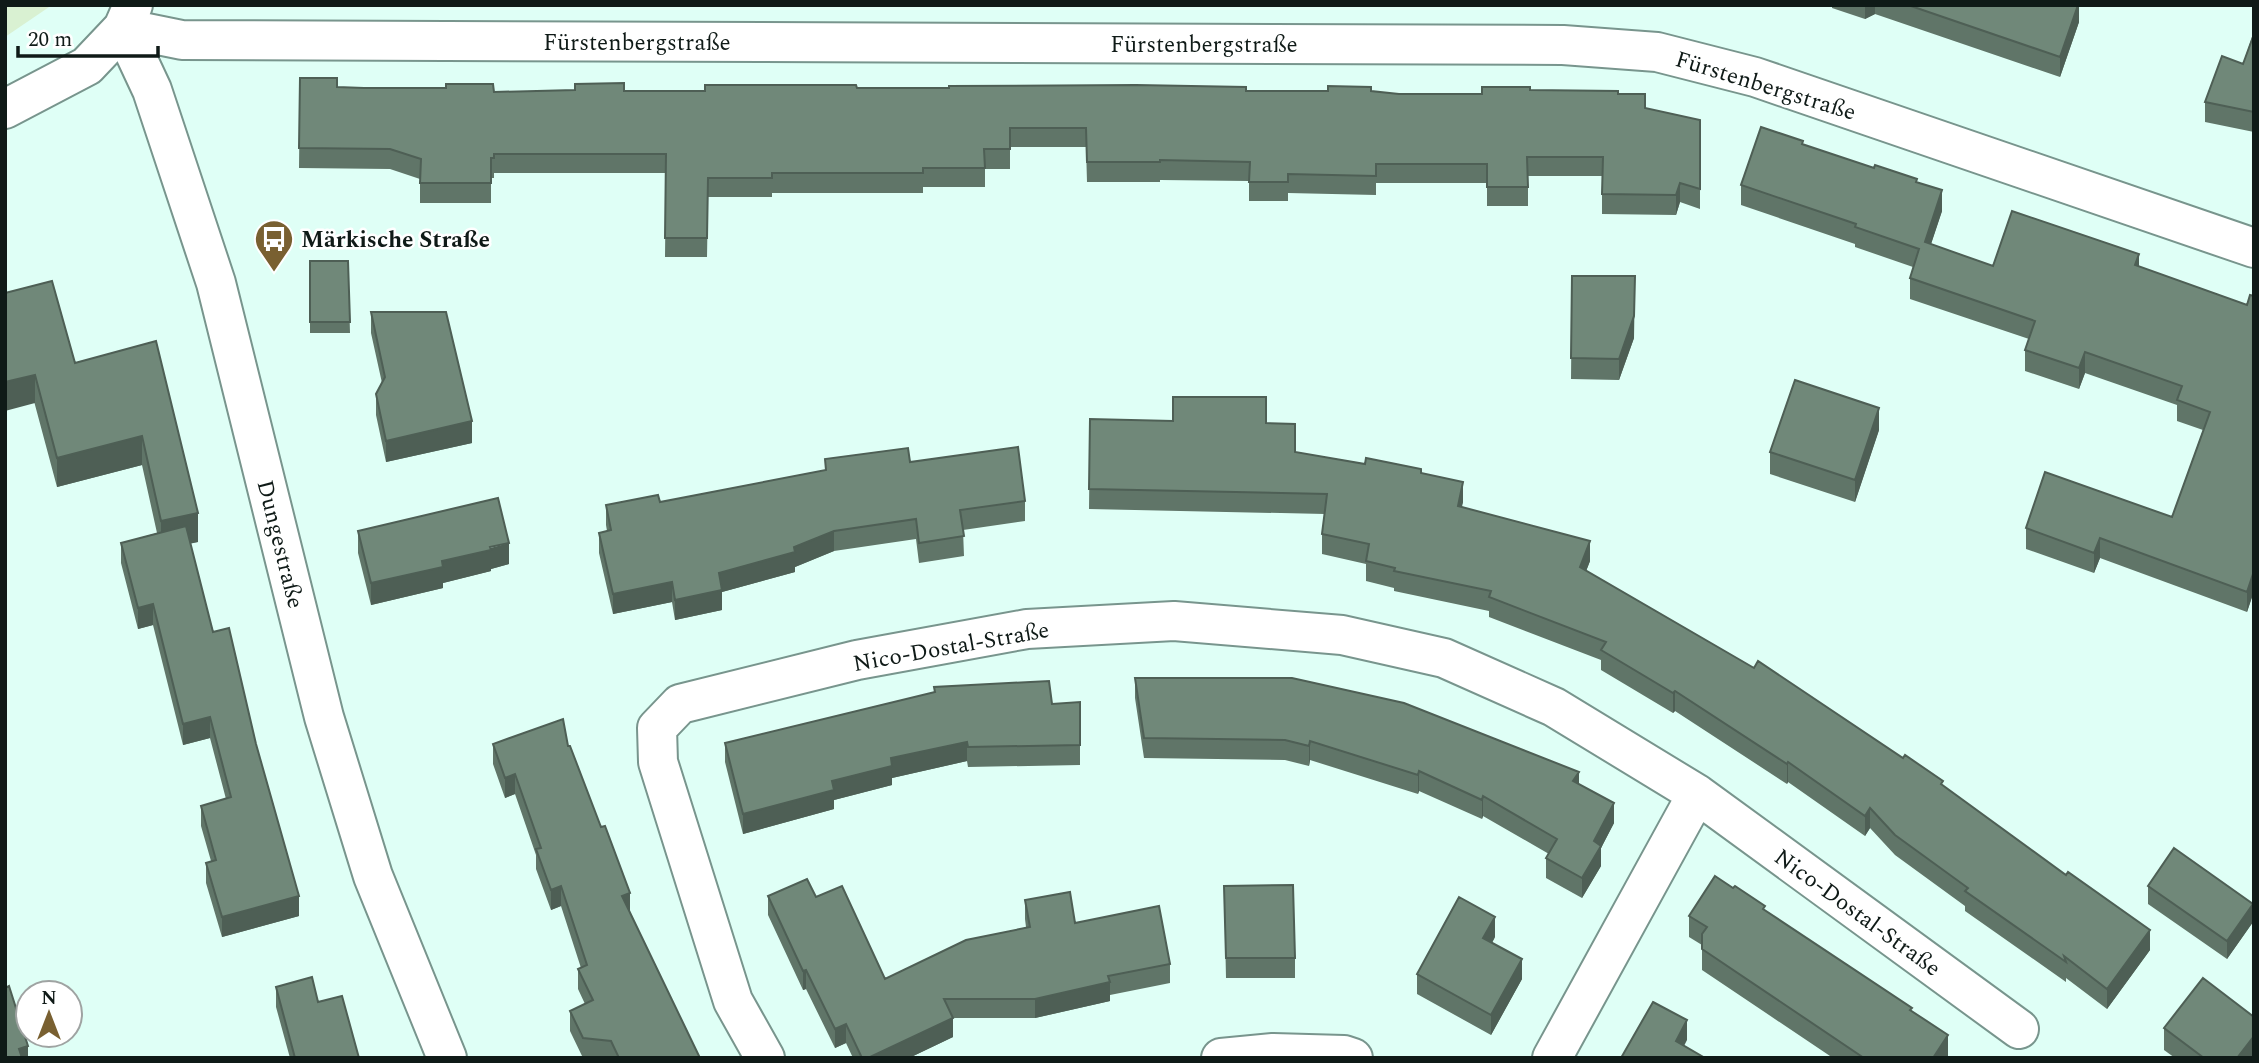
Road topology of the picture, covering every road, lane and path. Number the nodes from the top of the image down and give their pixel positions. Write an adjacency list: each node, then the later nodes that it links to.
1 (128, 17): 2 (street); 3 (street, Fürstenbergstraße); 6 (street, Dungestraße)
2 (5, 109)
3 (2254, 248)
4 (1697, 794): 5 (street, Nico-Dostal-Straße); 7 (street, Nico-Dostal-Straße); 10 (street)
5 (2019, 1029)
6 (447, 1058)
7 (765, 1058)
8 (1221, 1058): 9 (street)
9 (1353, 1058)
10 (1552, 1058)

